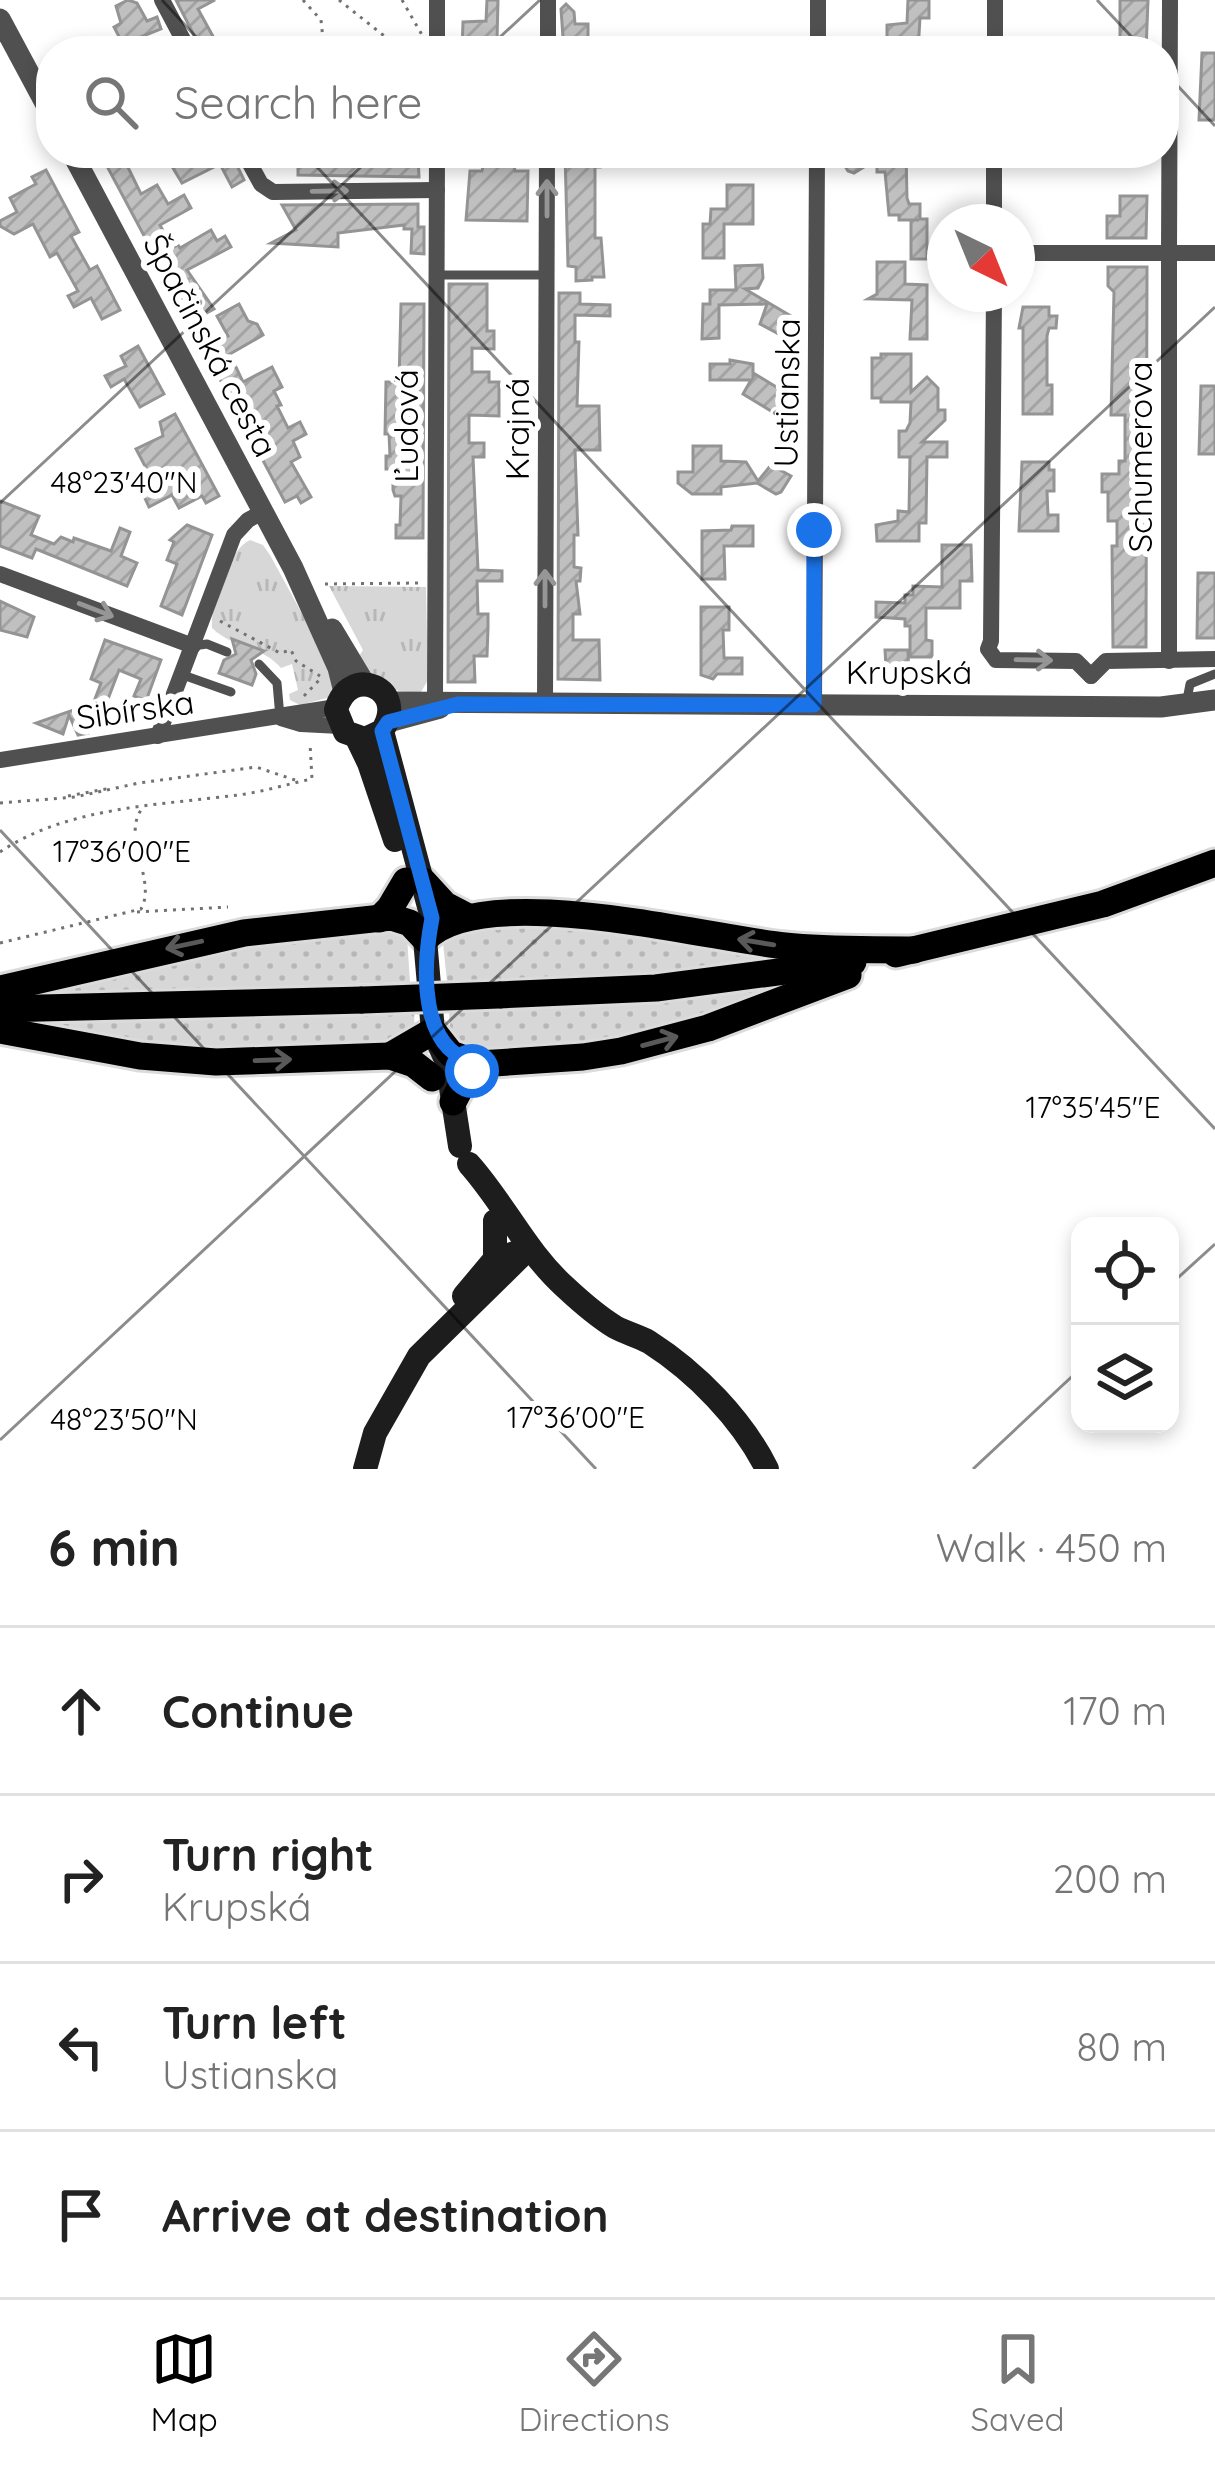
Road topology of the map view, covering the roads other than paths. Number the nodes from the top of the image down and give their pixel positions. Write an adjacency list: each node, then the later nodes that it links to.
1 (162, 0): 8 (street)
2 (437, 0): 9 (street)
3 (548, 0): 10 (street)
4 (818, 0): 11 (street)
5 (995, 0): 12 (street)
6 (1170, 0): 13 (street, Schumerova)
7 (0, 19): 14 (street)
8 (181, 36)
9 (433, 36)
10 (548, 36)
11 (818, 36)
12 (994, 36)
13 (1170, 36)
14 (36, 86)
15 (80, 168): 30 (street, Špačinská cesta)
16 (252, 168): 22 (street, one-way to 22)
17 (437, 168): 22 (street, Ľudová)
18 (547, 168): 28 (street, Krajná, one-way to 18)
19 (818, 168): 46 (street, Ustianska)
20 (994, 168): 23 (street)
21 (1169, 168): 25 (street, Schumerova)
22 (436, 190): 27 (street, Ľudová)
23 (994, 204)
24 (1035, 253): 25 (street)
25 (1169, 253): 26 (street); 35 (street, Schumerova)
26 (1215, 254)
27 (435, 275): 28 (lane); 41 (street, Ľudová)
28 (547, 275): 45 (street, Krajná, one-way to 28)
29 (994, 312): 39 (street, one-way to 39)
30 (263, 512): 32 (street); 43 (street, Špačinská cesta)
31 (0, 574): 32 (street, one-way to 32)
32 (193, 646): 33 (lane); 38 (street)
33 (227, 652)
34 (1215, 658): 35 (street)
35 (1169, 662): 39 (street)
36 (259, 664): 49 (lane)
37 (1215, 674): 48 (lane)
38 (183, 675): 40 (lane); 51 (street)
39 (1091, 676): 47 (street)
40 (232, 692)
41 (435, 700): 44 (street, Krupská); 50 (street, Krupská)
42 (1215, 700): 48 (street, Krupská)
43 (346, 703): 49 (street, Sibírska); 49 (street, Sibírska); 50 (main road); 50 (main road); 54 (main road)
44 (458, 704): 45 (street, Krupská); 50 (street, Krupská)
45 (544, 705): 46 (street, Krupská)
46 (814, 705): 47 (street, Krupská)
47 (1093, 705): 48 (street, Krupská)
48 (1186, 705)
49 (280, 718): 51 (street, Sibírska)
50 (386, 718): 54 (main road)
51 (158, 736): 52 (street, Sibírska)
52 (0, 760)
53 (1215, 863): 58 (main road)
54 (414, 881): 55 (main road); 56 (main road); 57 (main road)
55 (468, 917): 57 (main road); 58 (main road, one-way to 55)
56 (379, 919): 57 (main road); 59 (main road, one-way to 59)
57 (425, 939): 62 (main road)
58 (914, 950): 60 (main road, bridge); 64 (main road, one-way to 58)
59 (0, 989)
60 (0, 1009)
61 (0, 1030): 63 (main road, one-way to 63)
62 (434, 1030): 63 (main road); 64 (main road); 65 (main road); 66 (main road)
63 (390, 1056): 65 (main road)
64 (479, 1064): 66 (main road)
65 (432, 1078): 67 (main road)
66 (453, 1102): 67 (main road)
67 (465, 1155): 68 (main road); 69 (main road)
68 (495, 1221): 69 (main road); 70 (main road)
69 (529, 1248): 70 (main road); 71 (main road)
70 (499, 1269): 71 (main road); 72 (main road)
71 (561, 1284): 73 (main road)
72 (365, 1469)
73 (764, 1469)

